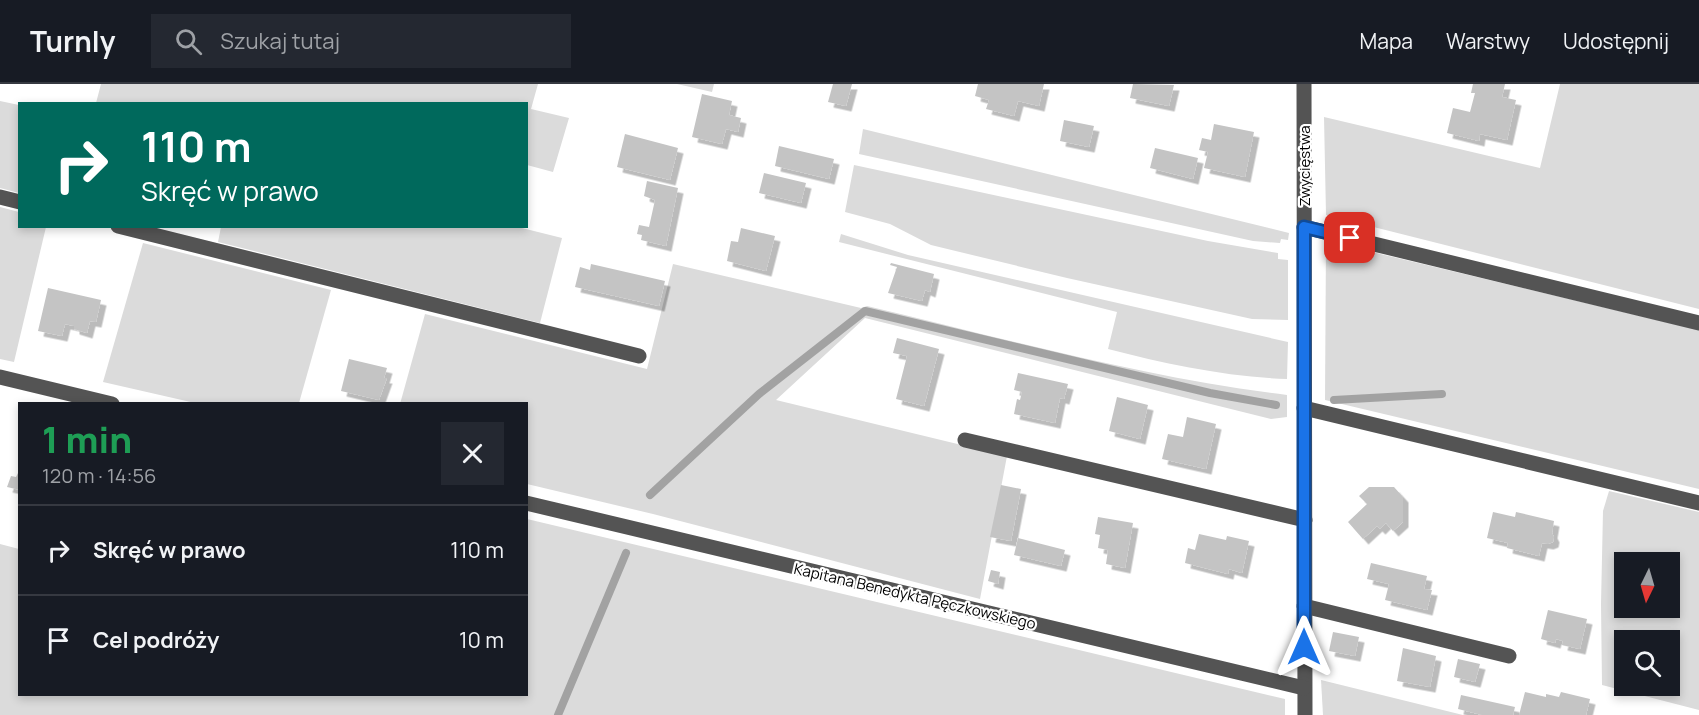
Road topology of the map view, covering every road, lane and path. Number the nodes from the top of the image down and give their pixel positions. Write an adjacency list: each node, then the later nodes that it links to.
1 (1304, 84): 4 (street, Zwycięstwa)
2 (0, 197): 3 (street)
3 (18, 202)
4 (1304, 227): 6 (street); 10 (street, Zwycięstwa)
5 (126, 228): 7 (street)
6 (1699, 323)
7 (639, 356)
8 (0, 377): 9 (street)
9 (104, 402)
10 (1304, 408): 13 (street); 14 (street, Zwycięstwa)
11 (965, 440): 14 (street)
12 (528, 503): 17 (street, Kapitana Benedykta Pęczkowskiego)
13 (1699, 503)
14 (1305, 520): 15 (street, Zwycięstwa)
15 (1304, 606): 16 (street); 17 (street, Zwycięstwa)
16 (1509, 656)
17 (1304, 688): 18 (street, Zwycięstwa)
18 (1305, 715)

